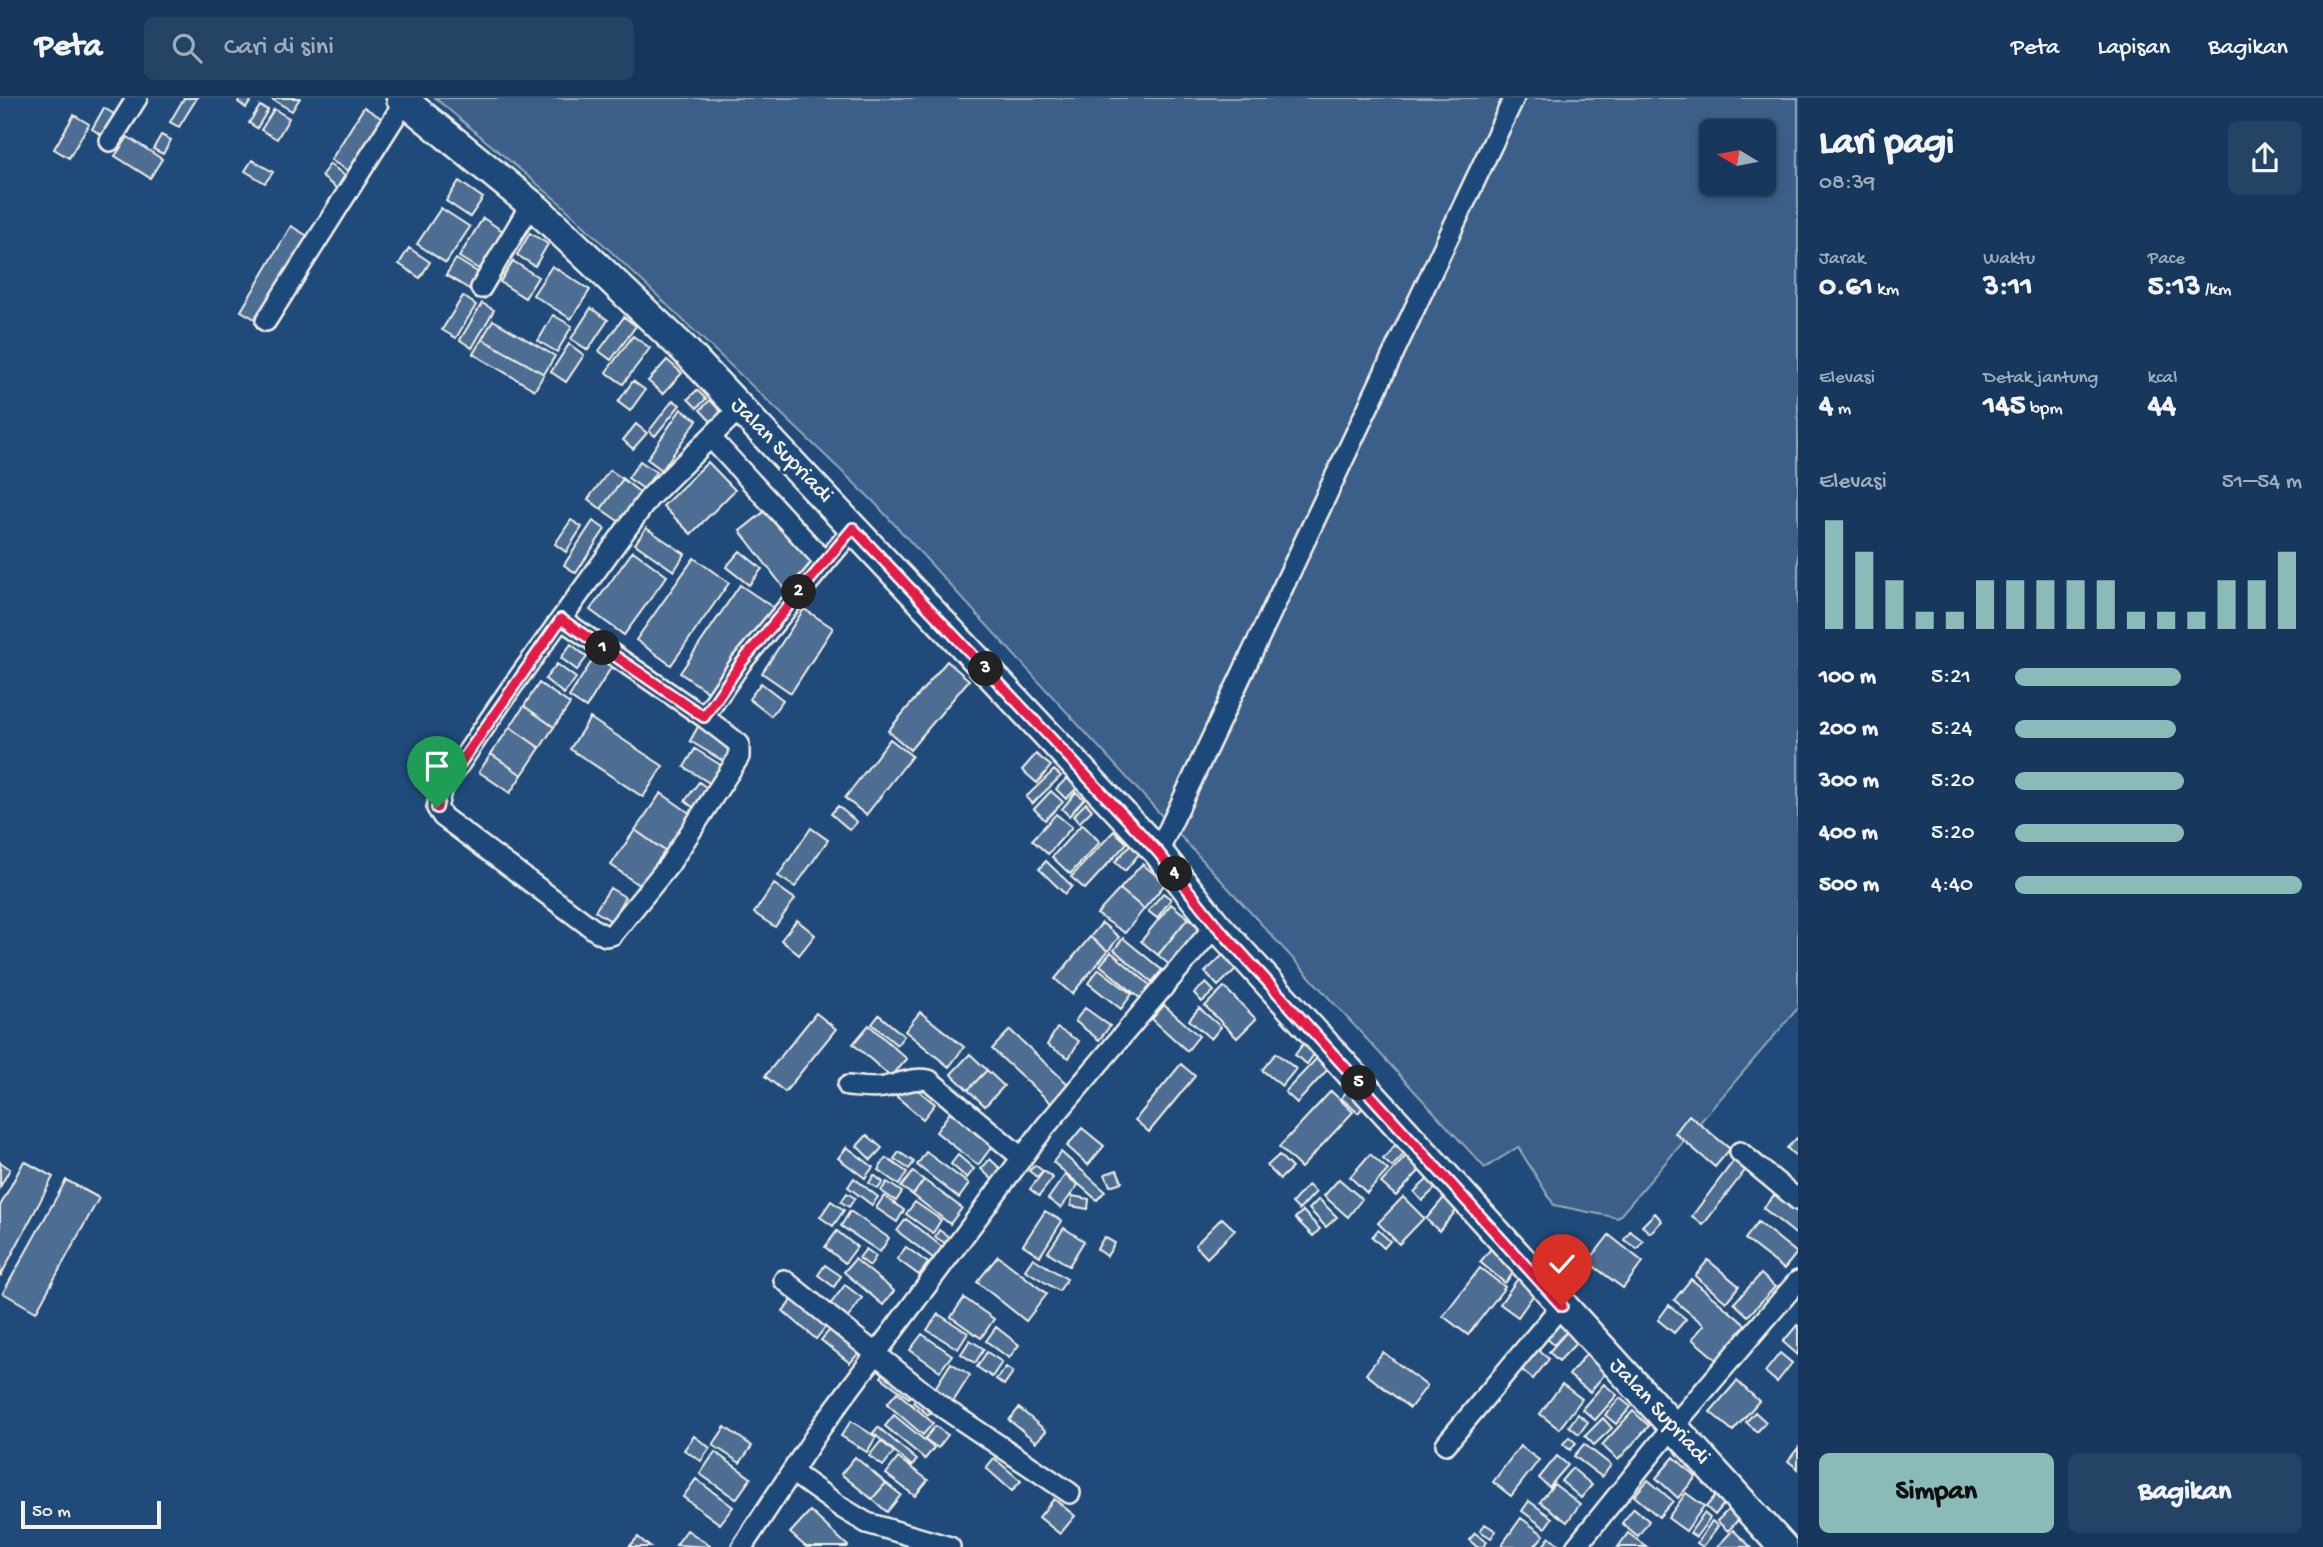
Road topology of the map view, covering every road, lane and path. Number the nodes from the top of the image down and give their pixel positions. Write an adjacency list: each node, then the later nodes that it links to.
1 (137, 98): 4 (street)
2 (1514, 98): 14 (street)
3 (403, 99): 5 (main road, Jalan Supriadi); 7 (street)
4 (110, 141)
5 (531, 204): 6 (street); 8 (main road, Jalan Supriadi)
6 (481, 288)
7 (267, 321)
8 (740, 408): 9 (street); 10 (main road, Jalan Supriadi)
9 (711, 438): 11 (street); 12 (street)
10 (853, 528): 11 (street); 14 (main road, Jalan Supriadi)
11 (824, 561): 13 (street)
12 (561, 619): 13 (street); 13 (street)
13 (704, 717)
14 (1158, 852): 15 (main road, Jalan Supriadi)
15 (1216, 925): 18 (street); 22 (main road, Jalan Supriadi)
16 (848, 1086): 18 (street)
17 (1740, 1152): 19 (street)
18 (1022, 1158): 23 (street)
19 (1798, 1200)
20 (784, 1280): 23 (street)
21 (1798, 1281): 24 (street)
22 (1562, 1306): 24 (main road, Jalan Supriadi); 25 (street)
23 (877, 1353): 26 (street); 27 (street)
24 (1672, 1428): 30 (street); 31 (main road, Jalan Supriadi)
25 (1446, 1444)
26 (792, 1472): 28 (street); 29 (street)
27 (1070, 1493)
28 (742, 1547)
29 (950, 1547)
30 (1576, 1547)
31 (1783, 1547)

